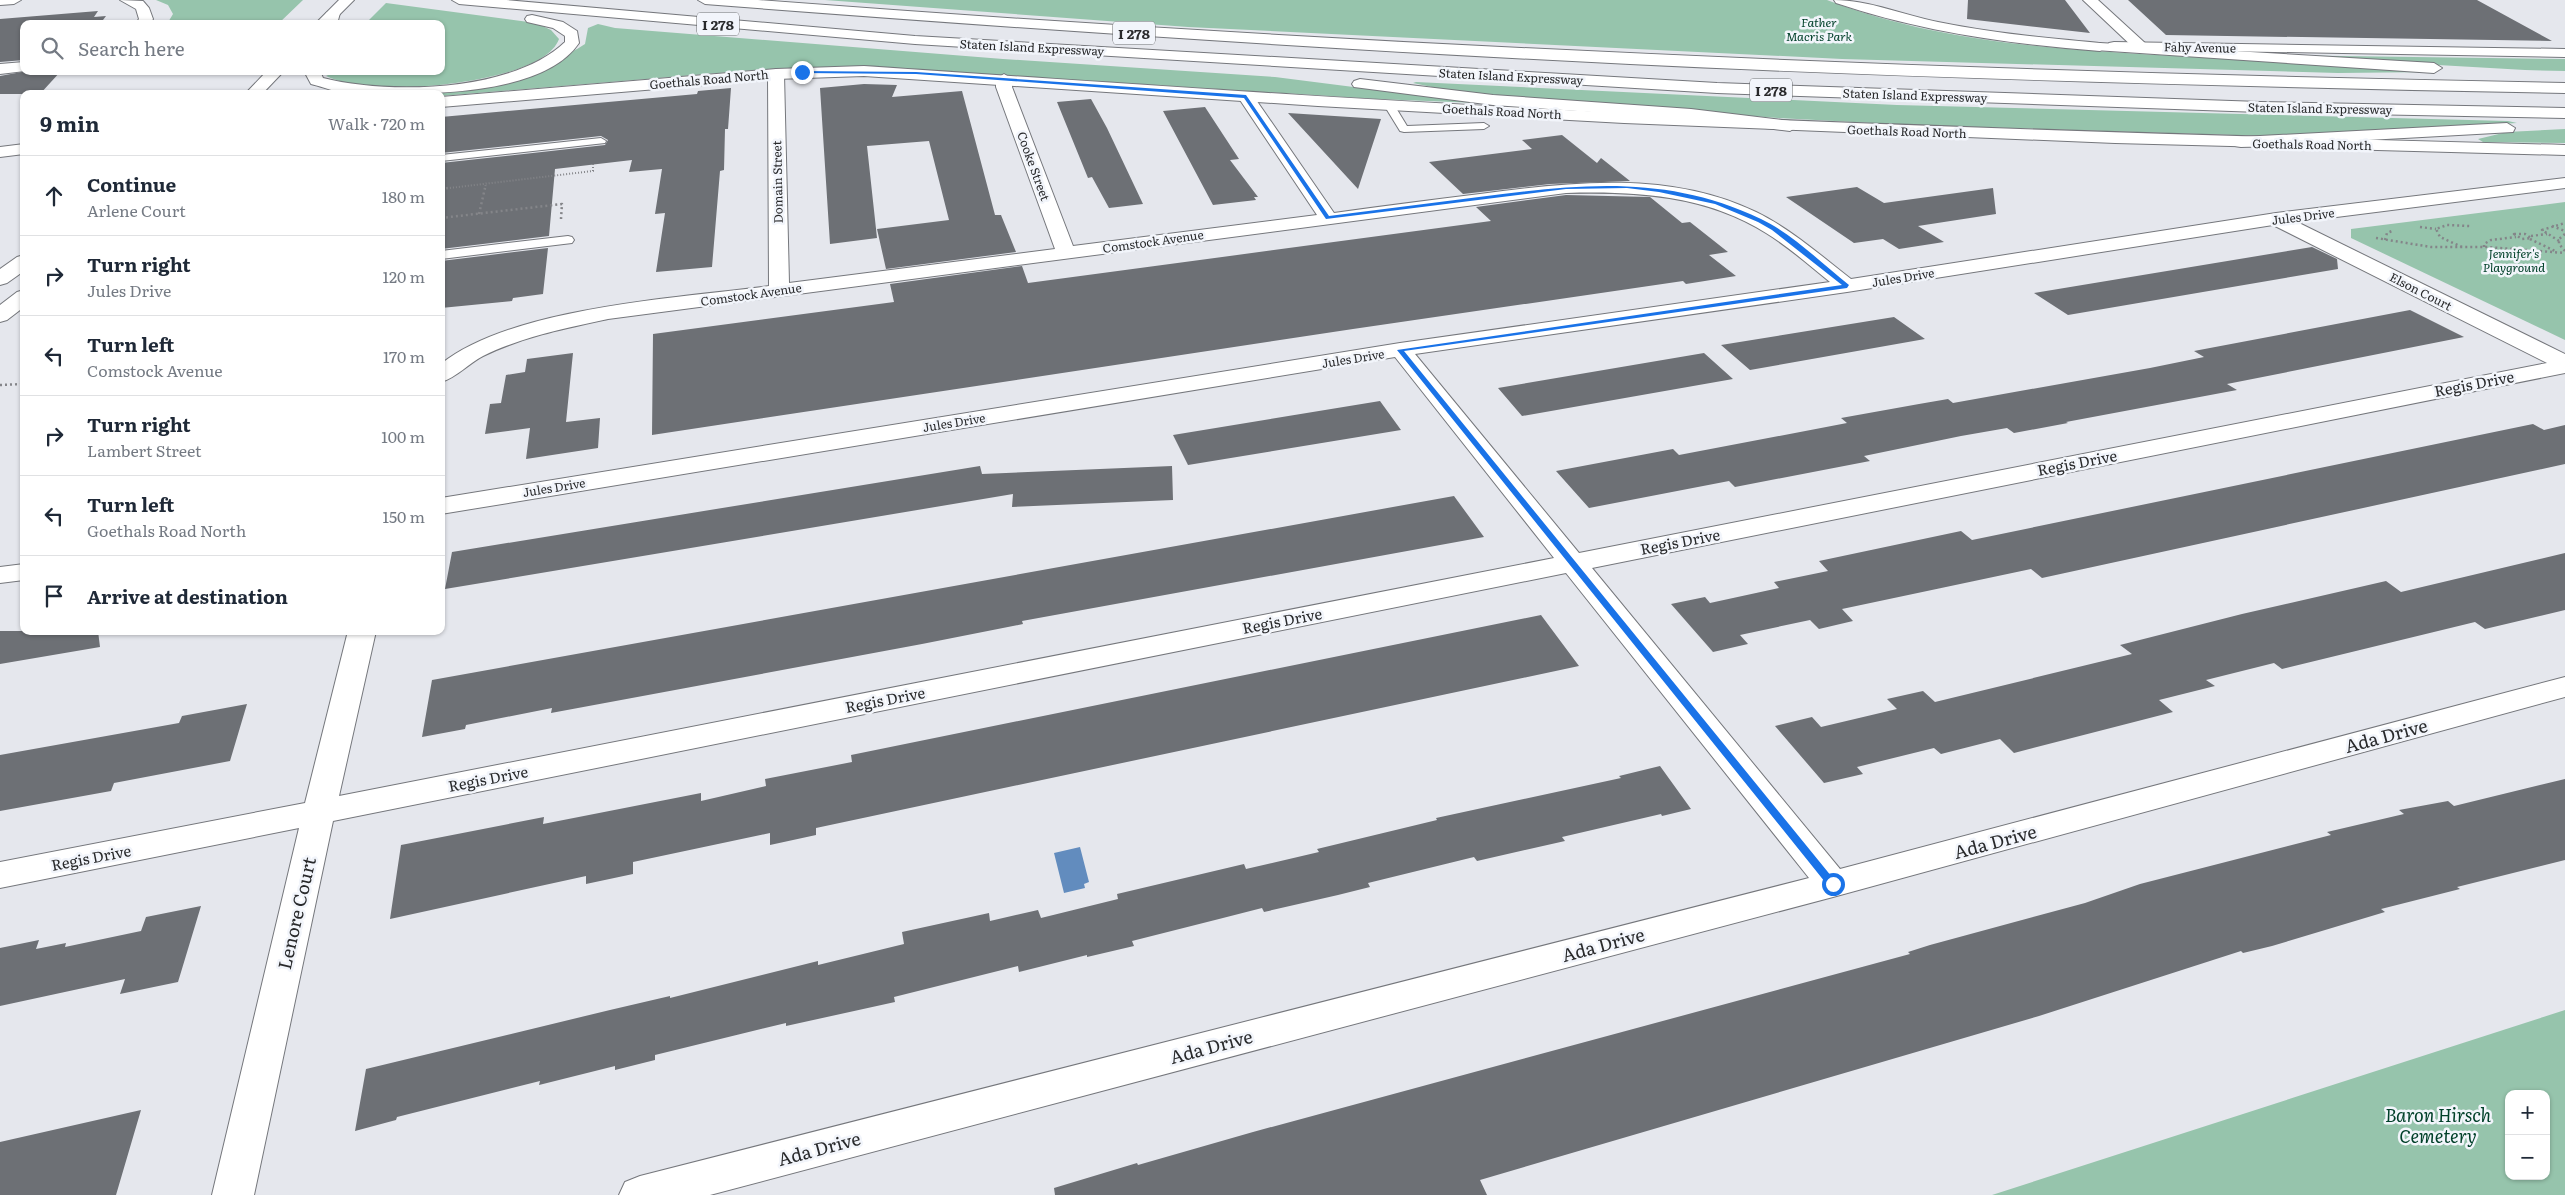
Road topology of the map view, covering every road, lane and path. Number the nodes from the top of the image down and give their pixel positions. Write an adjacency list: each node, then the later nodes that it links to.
1 (14, 0): 9 (main road)
2 (127, 0): 11 (main road)
3 (347, 0): 10 (main road)
4 (445, 0): 28 (main road)
5 (459, 0): 12 (main road, Staten Island Expressway / I 278)
6 (705, 0): 25 (main road, Staten Island Expressway / I 278)
7 (1841, 0): 14 (main road, Fahy Avenue)
8 (2090, 0): 13 (main road)
9 (0, 1)
10 (332, 18)
11 (145, 20)
12 (978, 44): 32 (main road, Staten Island Expressway / I 278); 35 (main road)
13 (2140, 46): 14 (main road, Fahy Avenue); 15 (main road, Fahy Avenue)
14 (2100, 47): 18 (main road)
15 (2565, 53)
16 (20, 67): 17 (main road)
17 (0, 69)
18 (2446, 69)
19 (2493, 72): 23 (main road)
20 (776, 74): 24 (main road, Goethals Road North); 30 (main road, Goethals Road North); 69 (main road, Domain Street)
21 (272, 75): 26 (main road)
22 (314, 75): 27 (main road)
23 (2565, 76)
24 (1004, 79): 29 (main road, Goethals Road North); 63 (main road, Cooke Street)
25 (2565, 88)
26 (257, 90)
27 (364, 90)
28 (430, 90)
29 (1246, 97): 31 (main road, Goethals Road North); 48 (main road)
30 (445, 102)
31 (1390, 105): 34 (lane); 35 (main road, Goethals Road North)
32 (2565, 113)
33 (2565, 125): 37 (main road)
34 (1484, 126)
35 (1790, 126): 37 (main road, Goethals Road North)
36 (597, 141): 41 (lane); 43 (path)
37 (2241, 142): 39 (main road, Goethals Road North)
38 (20, 150): 40 (main road)
39 (2565, 150)
40 (0, 152)
41 (445, 158)
42 (2565, 183): 49 (main road, Jules Drive)
43 (486, 184): 44 (path); 46 (path)
44 (445, 189)
45 (562, 204): 46 (path)
46 (479, 214): 47 (path)
47 (445, 218)
48 (1328, 218): 63 (main road, Comstock Avenue); 68 (main road, Comstock Avenue)
49 (2276, 219): 68 (main road, Jules Drive); 73 (main road, Elson Court)
50 (2565, 223): 51 (path)
51 (2551, 225): 53 (path); 54 (path)
52 (2470, 226): 61 (path)
53 (2565, 232): 59 (path)
54 (2548, 234): 57 (path); 59 (path)
55 (2370, 237): 61 (path)
56 (2517, 237): 57 (path); 57 (path); 60 (path)
57 (2530, 238): 64 (path)
58 (568, 240): 65 (lane)
59 (2560, 241): 62 (path)
60 (2484, 247): 61 (path); 64 (path)
61 (2465, 248)
62 (2565, 252): 64 (path)
63 (1066, 253): 69 (main road, Comstock Avenue)
64 (2558, 253)
65 (445, 255)
66 (20, 264): 67 (main road)
67 (0, 279)
68 (1847, 286): 72 (main road, Jules Drive)
69 (779, 290): 74 (main road, Comstock Avenue)
70 (20, 299): 71 (main road)
71 (0, 316)
72 (1400, 350): 77 (main road, Jules Drive); 78 (main road)
73 (2565, 364): 78 (main road, Regis Drive)
74 (445, 371)
75 (20, 384): 76 (path)
76 (0, 385)
77 (445, 505)
78 (1573, 562): 83 (main road, Regis Drive); 85 (main road)
79 (20, 572): 80 (main road)
80 (0, 575)
81 (361, 635): 83 (main road, Lenore Court)
82 (2565, 687): 85 (main road, Ada Drive)
83 (319, 812): 84 (main road, Regis Drive); 86 (main road, Lenore Court)
84 (0, 875)
85 (1833, 884): 87 (main road, Ada Drive)
86 (233, 1195)
87 (640, 1195)

